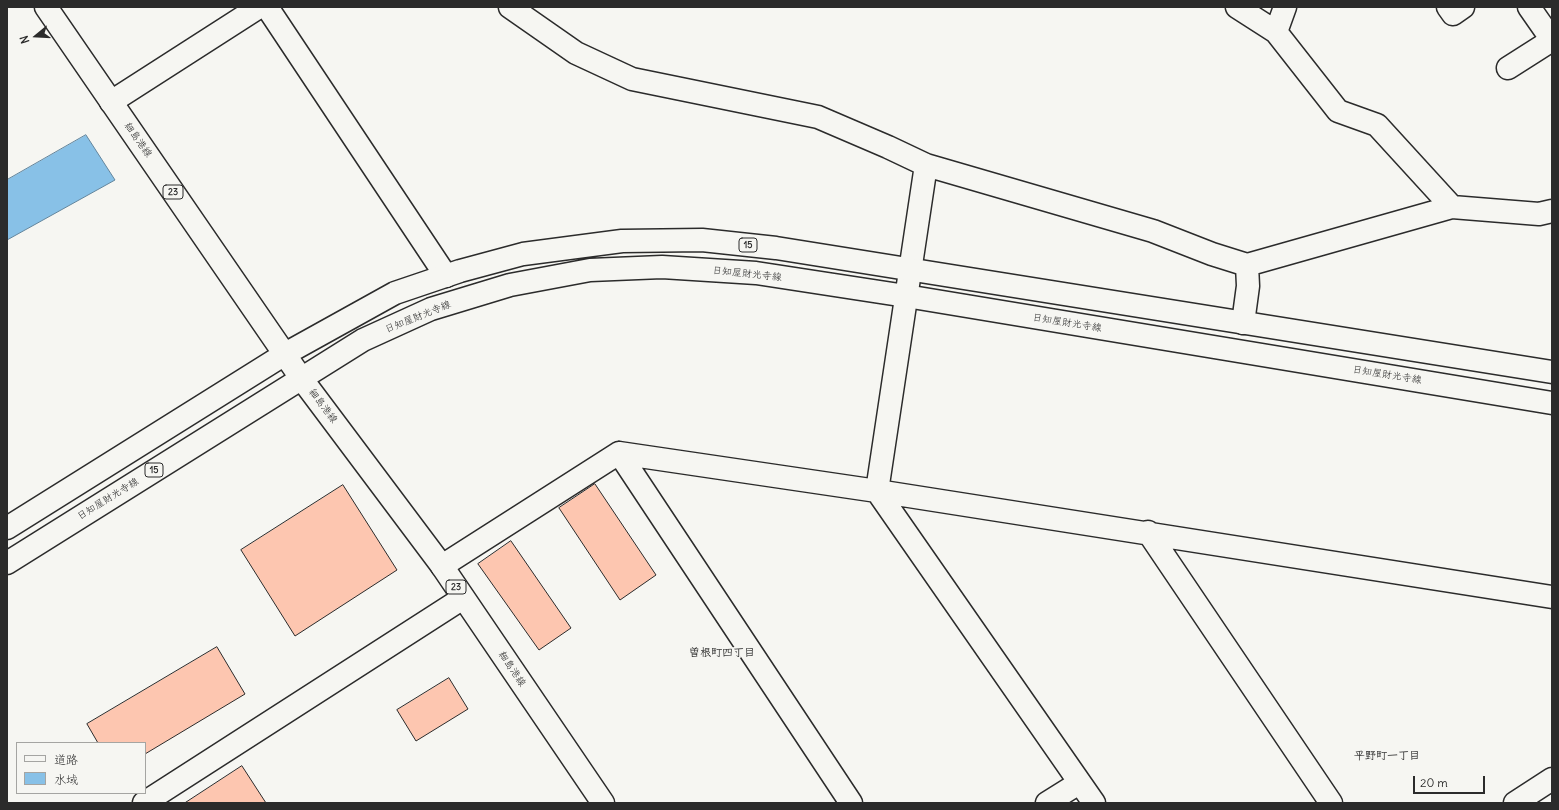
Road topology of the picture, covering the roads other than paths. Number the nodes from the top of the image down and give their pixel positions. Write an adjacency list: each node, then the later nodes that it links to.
1 (46, 7): 13 (street, 細島港線 / 23)
2 (259, 7): 13 (street)
3 (267, 7): 19 (street)
4 (510, 7): 14 (street)
5 (1237, 7): 10 (street)
6 (1285, 7): 10 (street)
7 (1448, 7): 8 (street)
8 (1463, 7)
9 (1529, 7): 11 (street)
10 (1276, 32): 15 (street)
11 (1552, 40): 12 (street)
12 (1508, 68)
13 (111, 102): 22 (street, 細島港線 / 23)
14 (926, 166): 17 (street); 18 (street)
15 (1452, 207): 16 (street); 17 (street)
16 (1552, 211)
17 (1247, 265): 21 (street)
18 (909, 269): 19 (street, 15); 20 (street); 21 (street, 15)
19 (446, 276): 22 (street, 15)
20 (906, 296): 24 (street, 日知屋財光寺線 / 15); 25 (street, 日知屋財光寺線 / 15); 27 (street)
21 (1243, 323): 23 (street, 15)
22 (285, 354): 24 (street, 細島港線 / 23); 28 (street, 15)
23 (1552, 372)
24 (301, 378): 30 (street, 日知屋財光寺線 / 15); 31 (street, 細島港線 / 23)
25 (1552, 403)
26 (619, 453): 27 (street); 31 (street); 38 (street)
27 (877, 490): 29 (street); 35 (street)
28 (7, 528)
29 (1148, 532): 32 (street); 41 (street)
30 (7, 563)
31 (442, 566): 33 (street, 細島港線 / 23)
32 (1552, 597)
33 (463, 598): 36 (street); 37 (street, 細島港線 / 23)
34 (1552, 779): 42 (street)
35 (1080, 783): 39 (street); 40 (street)
36 (144, 803)
37 (603, 803)
38 (851, 803)
39 (1047, 803)
40 (1094, 803)
41 (1331, 803)
42 (1515, 803)

